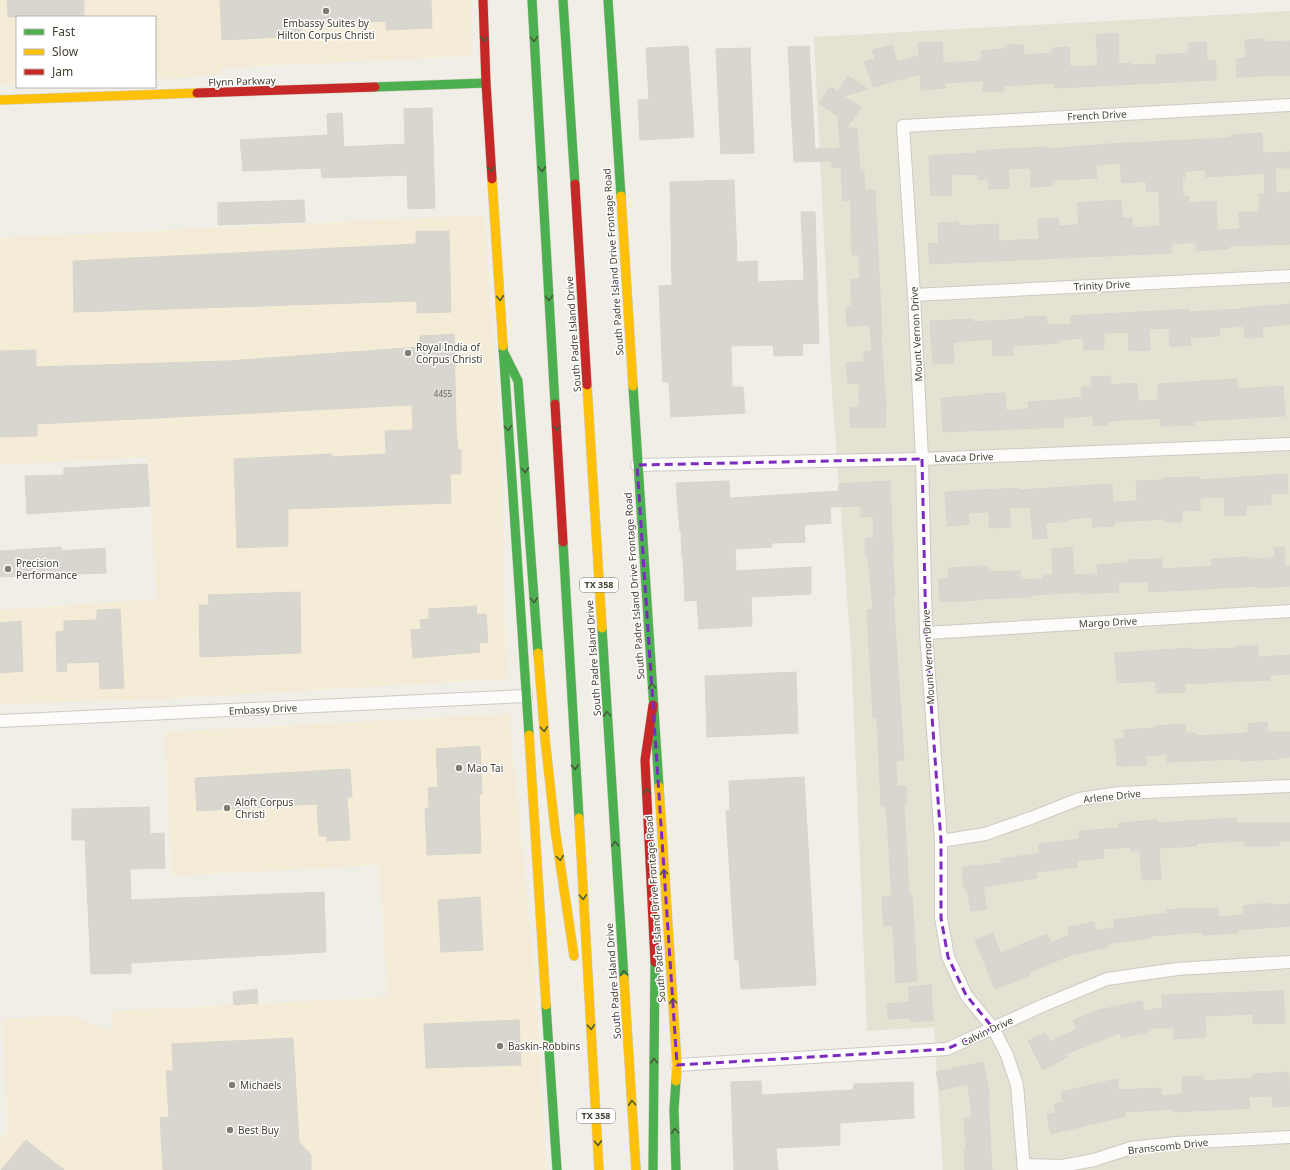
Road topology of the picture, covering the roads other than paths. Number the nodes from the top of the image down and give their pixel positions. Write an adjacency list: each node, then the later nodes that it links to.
1 (482, 0): 5 (main road, one-way to 5)
2 (532, 0): 23 (main road, South Padre Island Drive / TX 358, one-way to 23)
3 (563, 0): 30 (main road, South Padre Island Drive / TX 358, one-way to 3)
4 (608, 0): 14 (main road, South Padre Island Drive Frontage Road)
5 (486, 83): 6 (main road, Flynn Parkway); 11 (main road, one-way to 11)
6 (0, 100)
7 (1290, 105): 8 (street, French Drive)
8 (903, 126): 10 (street, Mount Vernon Drive)
9 (1290, 276): 10 (street, Trinity Drive)
10 (914, 295): 13 (street, Mount Vernon Drive)
11 (503, 351): 17 (main road, one-way to 17); 23 (main road, one-way to 23)
12 (1290, 444): 13 (street, Lavaca Drive)
13 (922, 459): 14 (street, Lavaca Drive); 16 (street, Mount Vernon Drive)
14 (637, 465): 18 (main road, South Padre Island Drive Frontage Road, one-way to 14)
15 (1290, 611): 16 (street, Margo Drive)
16 (926, 633): 21 (street, Mount Vernon Drive)
17 (526, 696): 19 (street, Embassy Drive); 28 (main road)
18 (653, 705): 25 (main road, South Padre Island Drive Frontage Road, one-way to 18); 31 (main road, one-way to 18)
19 (0, 721)
20 (1290, 786): 21 (street, Arlene Drive)
21 (940, 841): 24 (street, Mount Vernon Drive)
22 (1290, 962): 24 (street, Calvin Drive)
23 (589, 993): 29 (main road, South Padre Island Drive / TX 358, one-way to 29)
24 (993, 1028): 25 (street, Calvin Drive); 27 (street, Mount Vernon Drive)
25 (677, 1065): 32 (main road, South Padre Island Drive Frontage Road, one-way to 25)
26 (1290, 1137): 27 (street, Branscomb Drive)
27 (1024, 1168)
28 (557, 1170)
29 (599, 1170)
30 (636, 1170)
31 (653, 1170)
32 (676, 1170)

